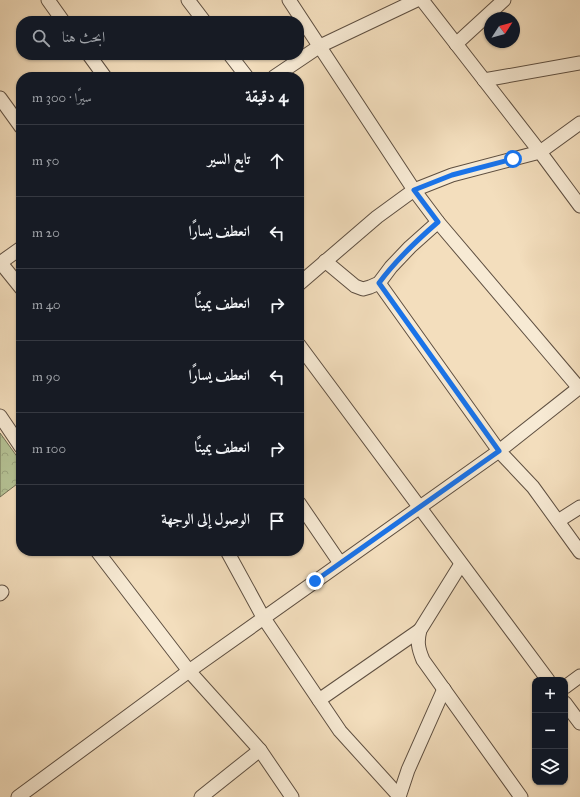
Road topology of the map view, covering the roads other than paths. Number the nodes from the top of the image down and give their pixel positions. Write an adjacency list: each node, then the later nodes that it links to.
1 (48, 0): 7 (street)
2 (188, 0): 8 (street)
3 (289, 0): 9 (street)
4 (418, 0): 12 (street)
5 (422, 0): 11 (street)
6 (504, 0): 11 (street)
7 (59, 16)
8 (200, 16)
9 (300, 16)
10 (304, 22): 12 (street)
11 (456, 44): 21 (street)
12 (320, 46): 13 (street); 26 (street)
13 (304, 57)
14 (93, 60): 18 (street)
15 (234, 60): 19 (street)
16 (299, 60): 20 (street)
17 (580, 63): 21 (street)
18 (101, 72)
19 (243, 72)
20 (281, 72)
21 (484, 80): 25 (street)
22 (0, 98): 23 (street)
23 (16, 120)
24 (580, 123): 25 (street)
25 (540, 152): 26 (street); 27 (street)
26 (414, 190): 28 (street); 30 (street)
27 (580, 206)
28 (438, 222): 34 (street); 36 (street)
29 (16, 251): 31 (street)
30 (325, 261): 32 (street); 34 (street)
31 (0, 262): 33 (street)
32 (304, 280)
33 (16, 282)
34 (379, 283): 39 (street)
35 (304, 351): 40 (street)
36 (579, 388): 39 (street)
37 (0, 416): 38 (street)
38 (16, 440)
39 (499, 451): 40 (street); 43 (street)
40 (419, 507): 47 (street); 48 (street)
41 (580, 507): 43 (street)
42 (304, 510): 47 (street)
43 (558, 521): 44 (street)
44 (580, 552)
45 (101, 556): 51 (street)
46 (230, 556): 49 (street)
47 (340, 563): 49 (street)
48 (461, 564): 50 (street); 53 (street)
49 (263, 617): 51 (street); 56 (street)
50 (420, 630): 55 (street); 56 (street)
51 (188, 671): 59 (street); 60 (street)
52 (580, 676): 54 (street)
53 (546, 677)
54 (568, 685)
55 (444, 689): 63 (street); 64 (street)
56 (319, 700): 63 (street)
57 (568, 707): 58 (street)
58 (580, 723)
59 (260, 750): 61 (street); 62 (street)
60 (22, 796)
61 (201, 797)
62 (292, 797)
63 (399, 797)
64 (521, 797)

